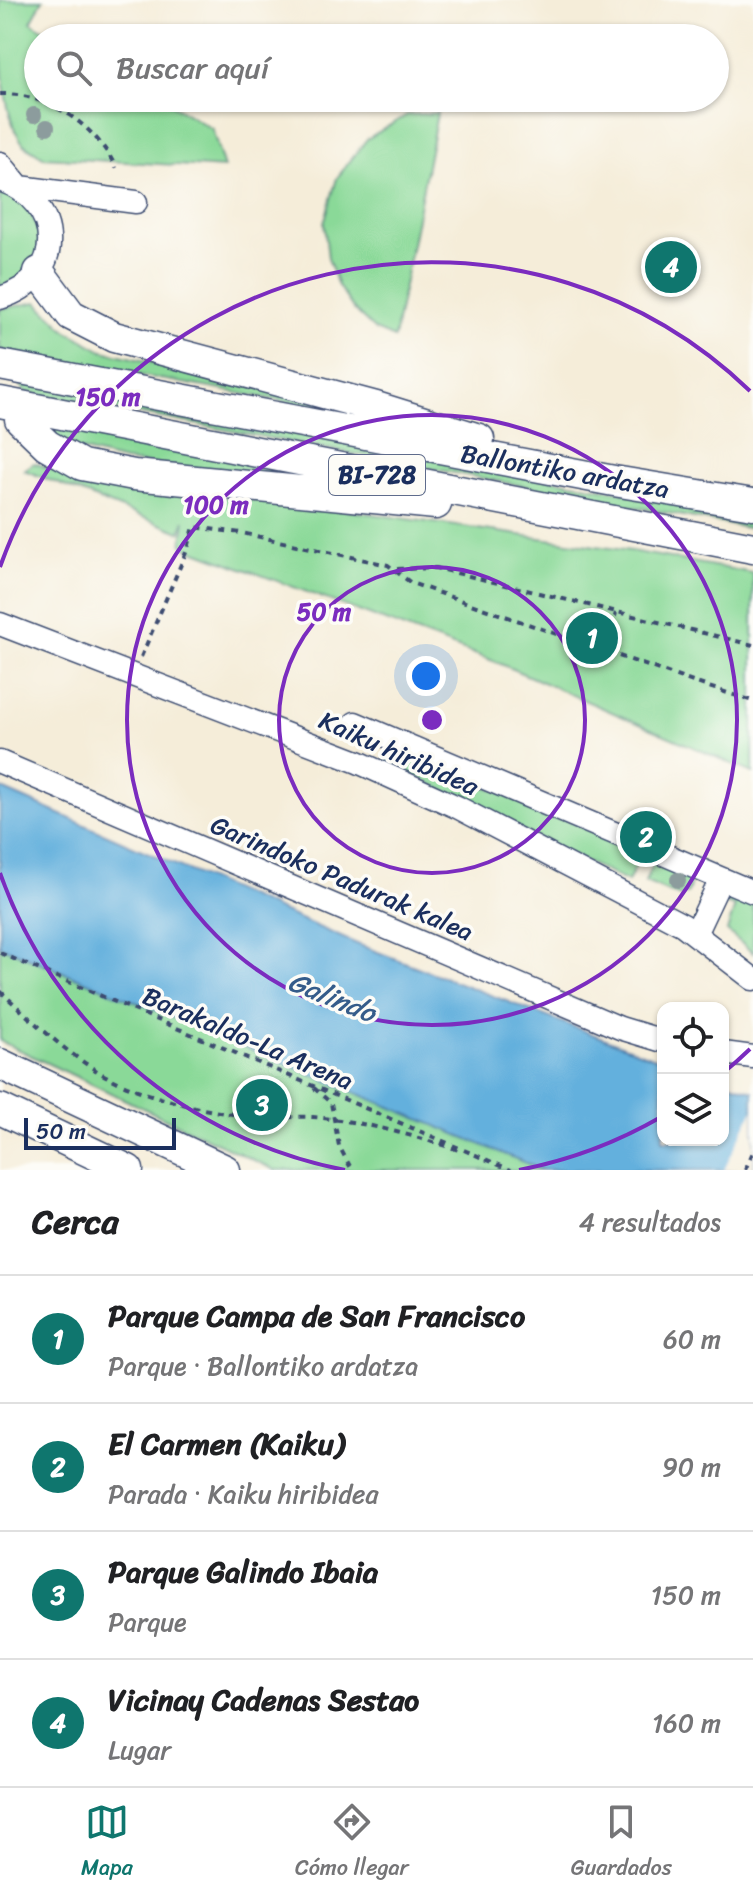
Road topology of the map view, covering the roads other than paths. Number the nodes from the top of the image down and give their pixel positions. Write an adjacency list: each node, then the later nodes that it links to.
1 (0, 163): 2 (street)
2 (10, 184): 3 (street); 4 (street)
3 (136, 202)
4 (39, 272): 5 (street); 8 (main road)
5 (0, 298)
6 (0, 365): 8 (main road, Ballontiko ardatza / BI-728)
7 (10, 411): 10 (main road, Ballontiko ardatza / BI-728); 10 (main road, Ballontiko ardatza)
8 (614, 481): 9 (main road, Ballontiko ardatza / BI-728)
9 (753, 504)
10 (602, 518): 11 (main road, Ballontiko ardatza / BI-728)
11 (753, 548)
12 (0, 624): 16 (street, Kaiku hiribidea)
13 (355, 723): 14 (street, Kaiku hiribidea)
14 (381, 734): 16 (street); 17 (street, Kaiku hiribidea)
15 (0, 762): 21 (street, Garindoko Padurak kalea)
16 (367, 766): 19 (street, Kaiku hiribidea)
17 (721, 879): 18 (street, Kaiku hiribidea); 19 (street)
18 (753, 892)
19 (695, 934): 20 (street, Kaiku hiribidea)
20 (753, 979)
21 (657, 1039)
22 (729, 1054): 23 (street)
23 (753, 1057)
24 (0, 1064): 27 (main road)
25 (0, 1109): 26 (main road)
26 (124, 1169)
27 (225, 1170)

